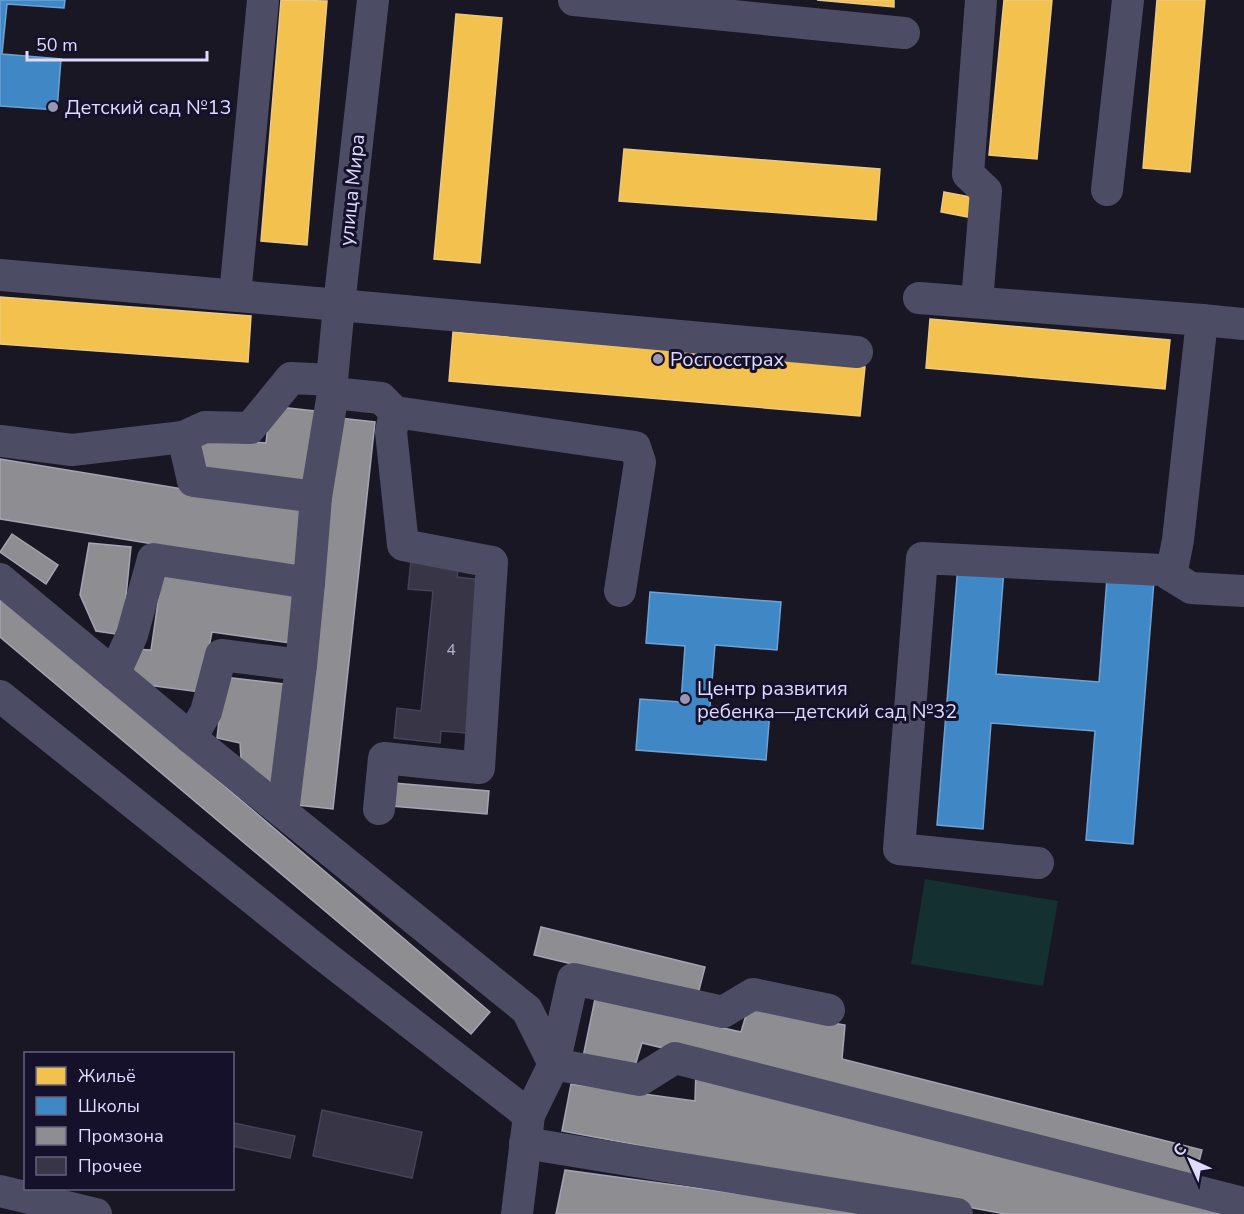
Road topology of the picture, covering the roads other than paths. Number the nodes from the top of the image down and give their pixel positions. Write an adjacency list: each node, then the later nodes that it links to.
1 (262, 0): 9 (street)
2 (373, 0): 12 (street, улица Мира)
3 (574, 0): 6 (street)
4 (981, 0): 11 (street)
5 (1128, 0): 7 (street)
6 (904, 33)
7 (1107, 190)
8 (0, 275): 9 (street)
9 (235, 295): 12 (street)
10 (919, 298): 11 (street)
11 (977, 302): 13 (street)
12 (339, 305): 15 (street); 16 (street, улица Мира)
13 (1202, 320): 14 (street); 21 (street)
14 (1244, 324)
15 (857, 352)
16 (332, 387): 17 (street); 18 (street); 20 (street, улица Мира)
17 (395, 412): 24 (street); 30 (street)
18 (183, 437): 19 (street); 20 (street)
19 (0, 441)
20 (316, 497): 23 (street, улица Мира)
21 (1171, 575): 25 (street); 32 (street)
22 (0, 579): 27 (street)
23 (309, 583): 26 (street, улица Мира); 27 (street)
24 (620, 591)
25 (1244, 591)
26 (301, 665): 29 (street); 31 (street, улица Мира)
27 (114, 674): 29 (street)
28 (0, 696): 35 (street)
29 (191, 738): 31 (street)
30 (379, 809)
31 (283, 812): 34 (street)
32 (1038, 863)
33 (829, 1010): 34 (street)
34 (555, 1064): 35 (street); 37 (street)
35 (527, 1129): 39 (street); 40 (street)
36 (0, 1191): 38 (street)
37 (1244, 1204)
38 (96, 1214)
39 (517, 1214)
40 (957, 1214)

